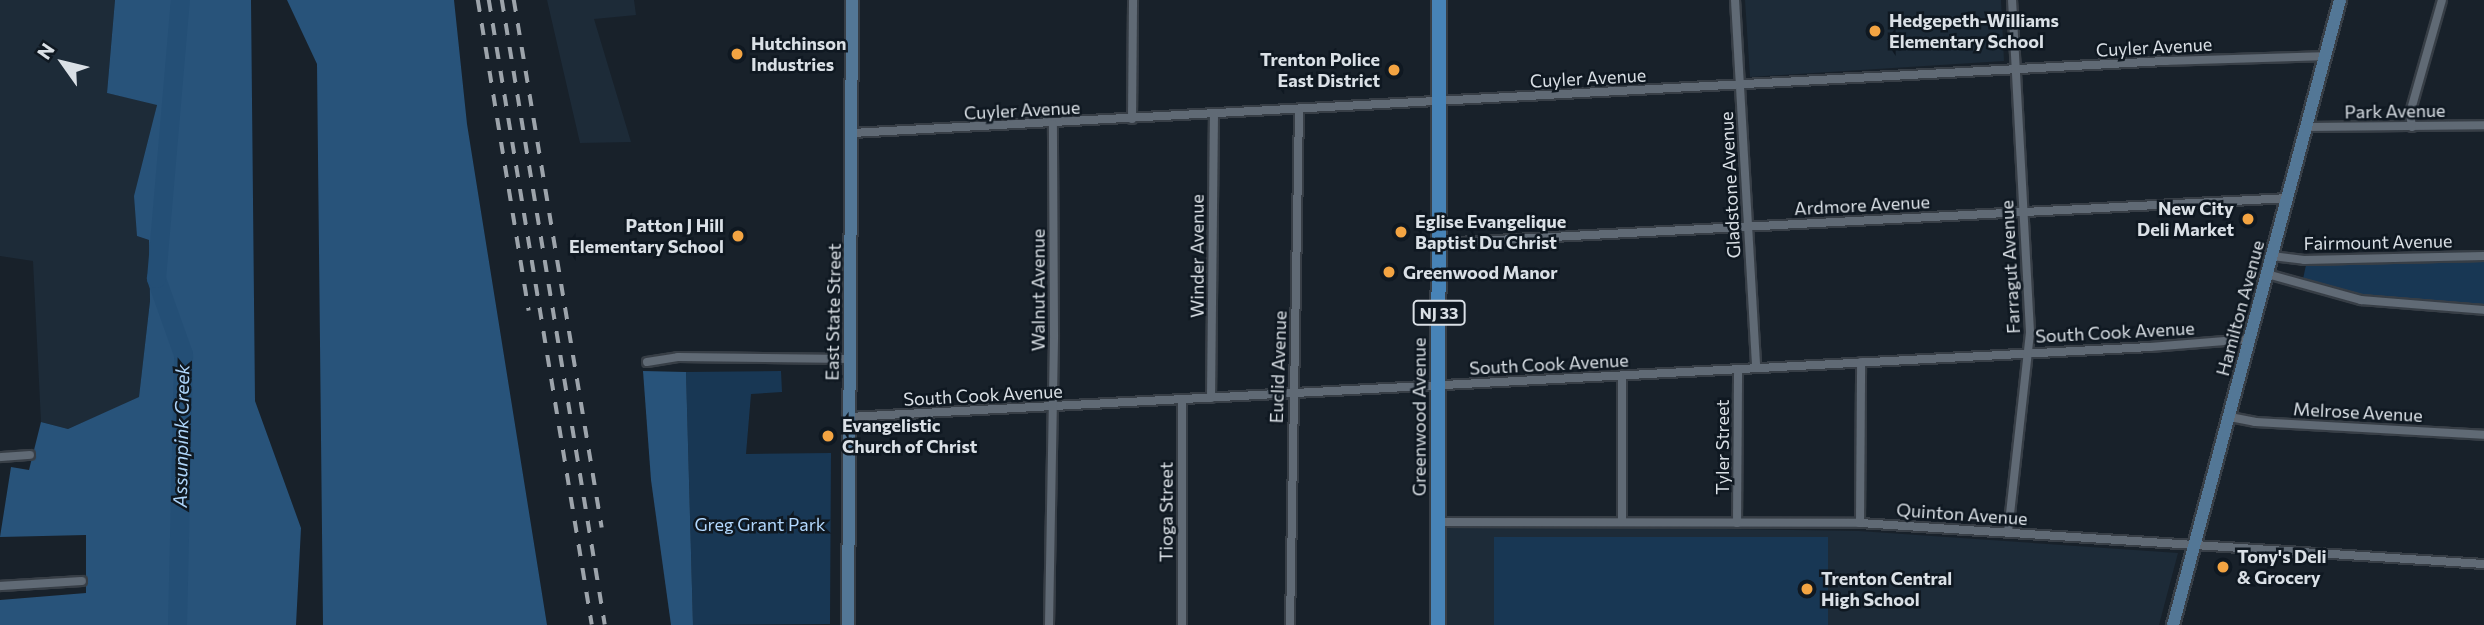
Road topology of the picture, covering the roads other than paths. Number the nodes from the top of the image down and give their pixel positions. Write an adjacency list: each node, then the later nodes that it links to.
1 (852, 0): 19 (main road, East State Street)
2 (1133, 0): 14 (street)
3 (1439, 0): 11 (main road, Greenwood Avenue / NJ 33)
4 (1735, 0): 10 (street, Gladstone Avenue)
5 (2012, 0): 9 (street, Farragut Avenue)
6 (2340, 0): 8 (main road, Hamilton Avenue)
7 (2442, 0): 18 (street)
8 (2325, 56): 9 (street, Cuyler Avenue); 17 (main road, Hamilton Avenue)
9 (2016, 70): 10 (street, Cuyler Avenue); 21 (street, Farragut Avenue)
10 (1740, 86): 11 (street, Cuyler Avenue); 22 (street, Gladstone Avenue)
11 (1439, 102): 12 (street, Cuyler Avenue); 23 (main road, Greenwood Avenue / NJ 33)
12 (1299, 110): 13 (street, Cuyler Avenue); 37 (street, Euclid Avenue)
13 (1214, 115): 14 (street, Cuyler Avenue); 38 (street, Winder Avenue)
14 (1132, 119): 15 (street, Cuyler Avenue)
15 (1053, 124): 19 (street, Cuyler Avenue); 40 (street, Walnut Avenue)
16 (2484, 125): 18 (street, Park Avenue)
17 (2307, 127): 18 (street, Park Avenue); 20 (main road, Hamilton Avenue)
18 (2412, 127)
19 (852, 133): 30 (main road, East State Street)
20 (2288, 198): 21 (street, Ardmore Avenue); 24 (main road, Hamilton Avenue)
21 (2024, 211): 22 (street, Ardmore Avenue); 29 (street, Farragut Avenue)
22 (1748, 227): 23 (street, Ardmore Avenue); 33 (street, Gladstone Avenue)
23 (1439, 243): 36 (main road, Greenwood Avenue / NJ 33)
24 (2272, 256): 25 (street, Fairmount Avenue); 26 (main road, Hamilton Avenue)
25 (2484, 256)
26 (2267, 274): 27 (street); 28 (main road, Hamilton Avenue)
27 (2484, 310)
28 (2250, 339): 29 (street, South Cook Avenue); 42 (main road, Hamilton Avenue)
29 (2028, 353): 32 (street, South Cook Avenue); 50 (street, Farragut Avenue)
30 (850, 359): 31 (street); 41 (main road, East State Street)
31 (647, 362)
32 (1861, 362): 33 (street, South Cook Avenue); 49 (street)
33 (1756, 367): 34 (street, South Cook Avenue)
34 (1738, 370): 35 (street, South Cook Avenue); 48 (street, Tyler Street)
35 (1622, 376): 36 (street, South Cook Avenue); 47 (street)
36 (1437, 386): 37 (street, South Cook Avenue); 46 (main road, Greenwood Avenue / NJ 33)
37 (1292, 393): 38 (street, South Cook Avenue); 58 (street, Euclid Avenue)
38 (1212, 398): 39 (street, South Cook Avenue)
39 (1182, 400): 40 (street, South Cook Avenue); 57 (street, Tioga Street)
40 (1051, 408): 41 (street, South Cook Avenue); 56 (street, Walnut Avenue)
41 (849, 417): 55 (main road, East State Street)
42 (2230, 417): 43 (street, Melrose Avenue); 51 (main road, Hamilton Avenue)
43 (2484, 435)
44 (30, 455): 45 (street)
45 (0, 457)
46 (1438, 522): 47 (street, Quinton Avenue); 59 (main road, Greenwood Avenue / NJ 33)
47 (1622, 522): 48 (street, Quinton Avenue)
48 (1737, 523): 49 (street, Quinton Avenue)
49 (1860, 523): 50 (street, Quinton Avenue)
50 (2008, 532): 51 (street, Quinton Avenue)
51 (2194, 546): 52 (street, Quinton Avenue); 60 (main road, Hamilton Avenue)
52 (2484, 564)
53 (82, 581): 54 (street)
54 (0, 586)
55 (848, 625)
56 (1049, 625)
57 (1182, 625)
58 (1290, 625)
59 (1438, 625)
60 (2173, 625)

